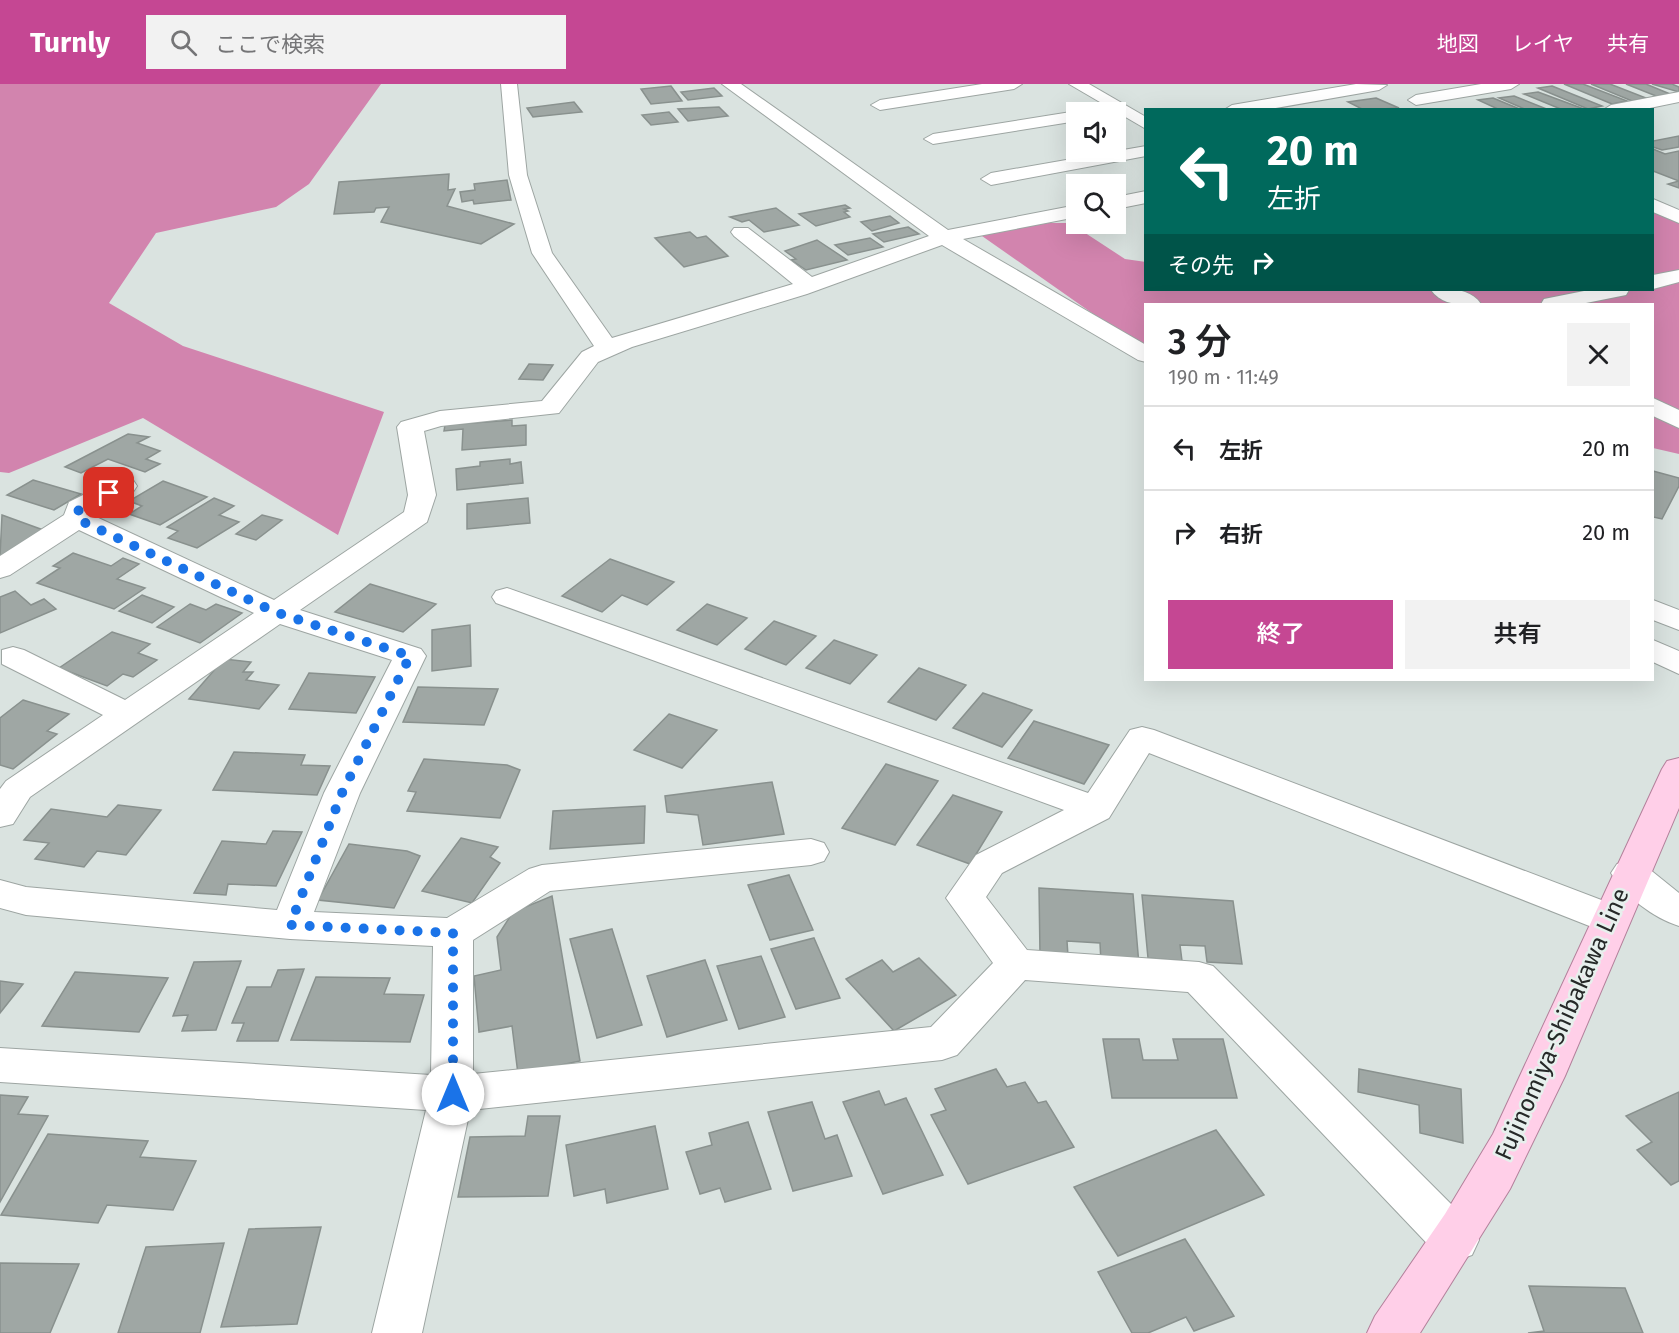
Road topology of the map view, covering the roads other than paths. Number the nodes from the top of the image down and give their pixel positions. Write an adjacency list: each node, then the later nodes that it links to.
1 (509, 84): 34 (street)
2 (730, 84): 26 (street)
3 (1014, 84): 10 (street)
4 (1077, 84): 9 (street)
5 (1511, 84): 8 (street)
6 (1378, 85): 8 (street); 11 (street)
7 (1679, 97): 13 (street)
8 (1416, 100): 12 (street)
9 (1108, 102)
10 (880, 105)
11 (1244, 108)
12 (1434, 108)
13 (1621, 108)
14 (1126, 112): 16 (street)
15 (1066, 118): 17 (street)
16 (1144, 123)
17 (933, 139)
18 (1144, 151): 19 (street)
19 (991, 178)
20 (1144, 197): 21 (street)
21 (1126, 201)
22 (1654, 205): 24 (street)
23 (1066, 213): 26 (street)
24 (1679, 217)
25 (741, 232): 29 (street)
26 (944, 237): 29 (street); 35 (street)
27 (1679, 276): 28 (street)
28 (1654, 282)
29 (808, 285): 34 (street)
30 (1444, 291): 32 (street)
31 (1613, 291): 33 (street)
32 (1468, 303)
33 (1557, 303)
34 (608, 349): 43 (street)
35 (1144, 354)
36 (1654, 407): 37 (street)
37 (1679, 420)
38 (123, 486): 39 (street)
39 (77, 519): 40 (street); 43 (street)
40 (0, 569)
41 (507, 597): 50 (street)
42 (1654, 609): 44 (street)
43 (275, 612): 48 (street); 57 (street)
44 (1679, 621)
45 (1654, 650): 47 (street)
46 (13, 657): 48 (street)
47 (1679, 664)
48 (126, 714): 51 (street)
49 (1679, 769): 53 (main road, Fujinomiya-Shibakawa Line)
50 (1096, 809): 56 (street); 59 (street)
51 (0, 815)
52 (811, 852): 58 (street)
53 (1630, 873): 55 (street); 56 (main road, Fujinomiya-Shibakawa Line)
54 (0, 894): 57 (street)
55 (1679, 912)
56 (1611, 919): 62 (main road, Fujinomiya-Shibakawa Line)
57 (290, 925): 58 (street)
58 (453, 933): 61 (street)
59 (1016, 964): 61 (street); 62 (street)
60 (0, 1065): 61 (street)
61 (453, 1094): 63 (street)
62 (1455, 1240): 64 (main road, Fujinomiya-Shibakawa Line)
63 (397, 1333)
64 (1392, 1333)

